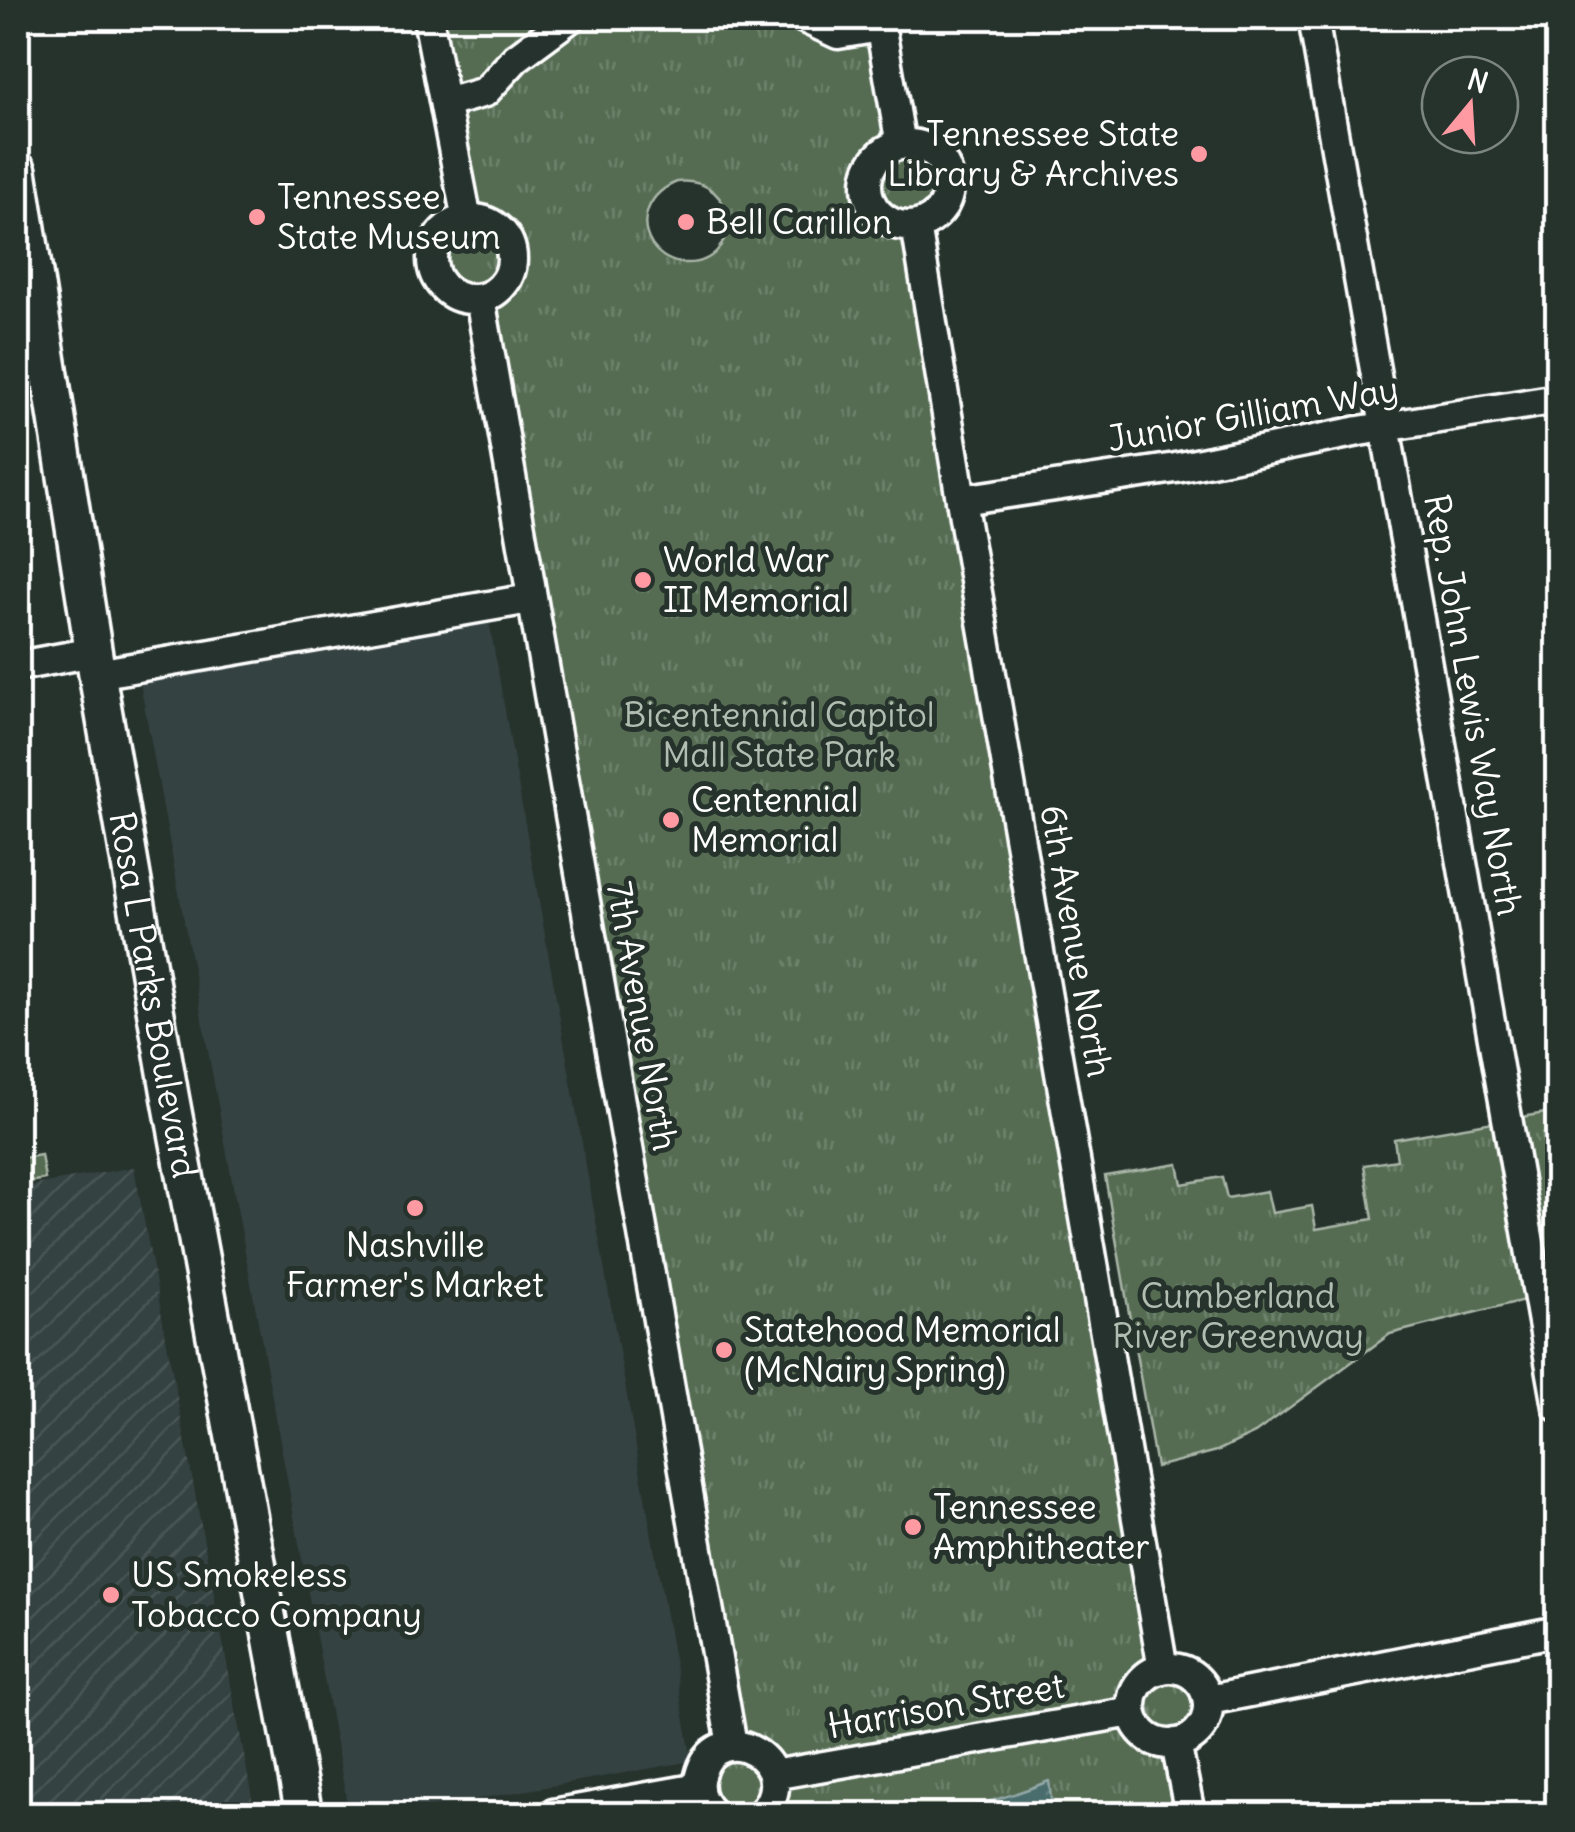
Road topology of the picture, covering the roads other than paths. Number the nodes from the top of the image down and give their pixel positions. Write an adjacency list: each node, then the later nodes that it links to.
1 (428, 18): 6 (street)
2 (570, 18): 6 (street)
3 (804, 18): 5 (street)
4 (1313, 18): 13 (street, Rep. John Lewis Way North)
5 (880, 22): 7 (street)
6 (446, 103): 9 (street)
7 (901, 145): 10 (street); 10 (street)
8 (18, 171): 16 (main road, Rosa L Parks Boulevard)
9 (467, 220): 11 (street); 11 (street)
10 (916, 225): 14 (street, 6th Avenue North)
11 (480, 298): 15 (street, 7th Avenue North)
12 (1558, 400): 13 (street, Junior Gilliam Way)
13 (1386, 428): 14 (street, Junior Gilliam Way); 18 (street, Rep. John Lewis Way North)
14 (960, 500): 20 (street, 6th Avenue North)
15 (530, 599): 16 (street); 24 (street, 7th Avenue North)
16 (95, 663): 17 (street); 27 (main road, Rosa L Parks Boulevard)
17 (18, 666)
18 (1558, 1407)
19 (1558, 1631): 21 (street)
20 (1164, 1669): 21 (street); 22 (street)
21 (1209, 1700): 23 (street)
22 (1132, 1712): 23 (street); 25 (street, Harrison Street)
23 (1176, 1743): 31 (street)
24 (732, 1746): 25 (street); 26 (street)
25 (773, 1775): 30 (street)
26 (699, 1788): 28 (street); 29 (street)
27 (304, 1814)
28 (553, 1814)
29 (713, 1814)
30 (761, 1814)
31 (1190, 1814)

